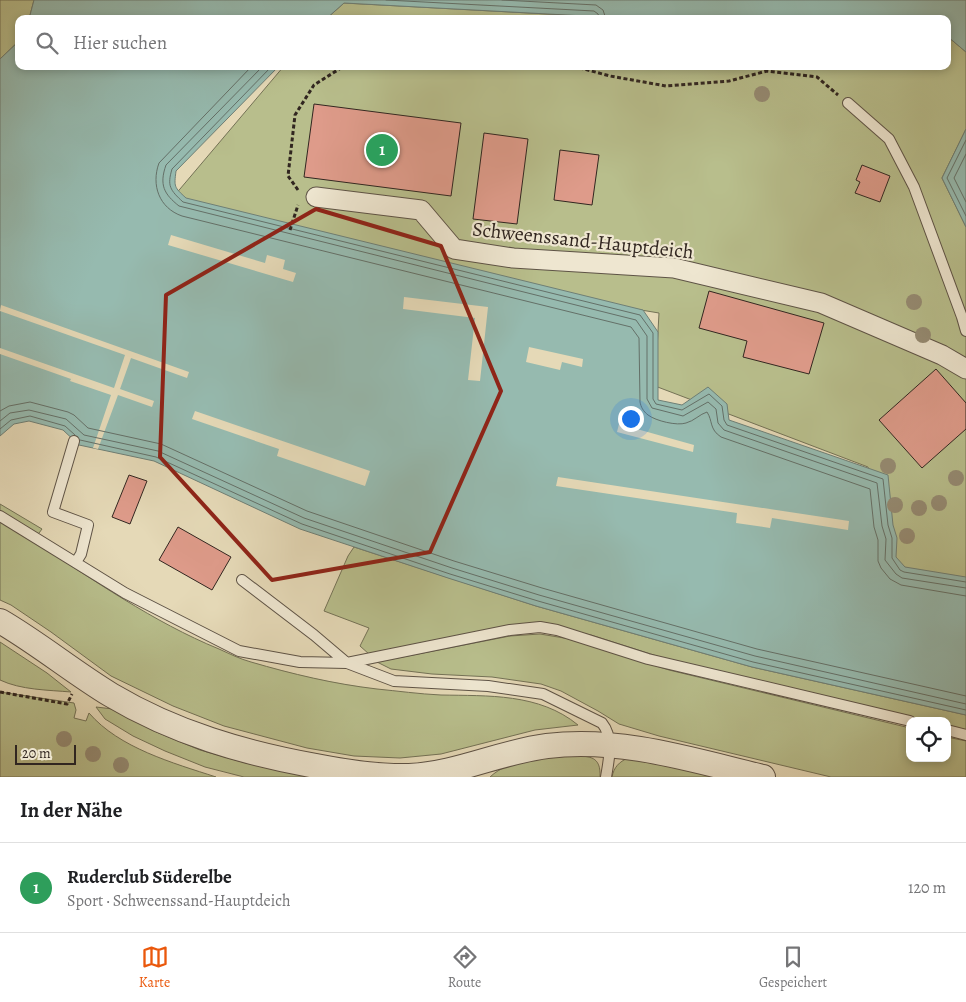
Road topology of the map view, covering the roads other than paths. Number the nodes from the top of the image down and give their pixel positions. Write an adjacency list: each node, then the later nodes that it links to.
1 (848, 103): 3 (lane)
2 (309, 196): 4 (street, Schweenssand-Hauptdeich)
3 (966, 331)
4 (966, 369)
5 (74, 440): 7 (lane)
6 (0, 516): 7 (lane)
7 (76, 562): 10 (lane)
8 (242, 580): 10 (lane)
9 (0, 620): 16 (street)
10 (348, 663): 11 (lane); 14 (lane)
11 (906, 720)
12 (951, 731): 13 (lane)
13 (966, 734)
14 (610, 745): 15 (street); 17 (lane); 18 (street)
15 (463, 773): 16 (street)
16 (409, 776)
17 (606, 777)
18 (763, 777)

